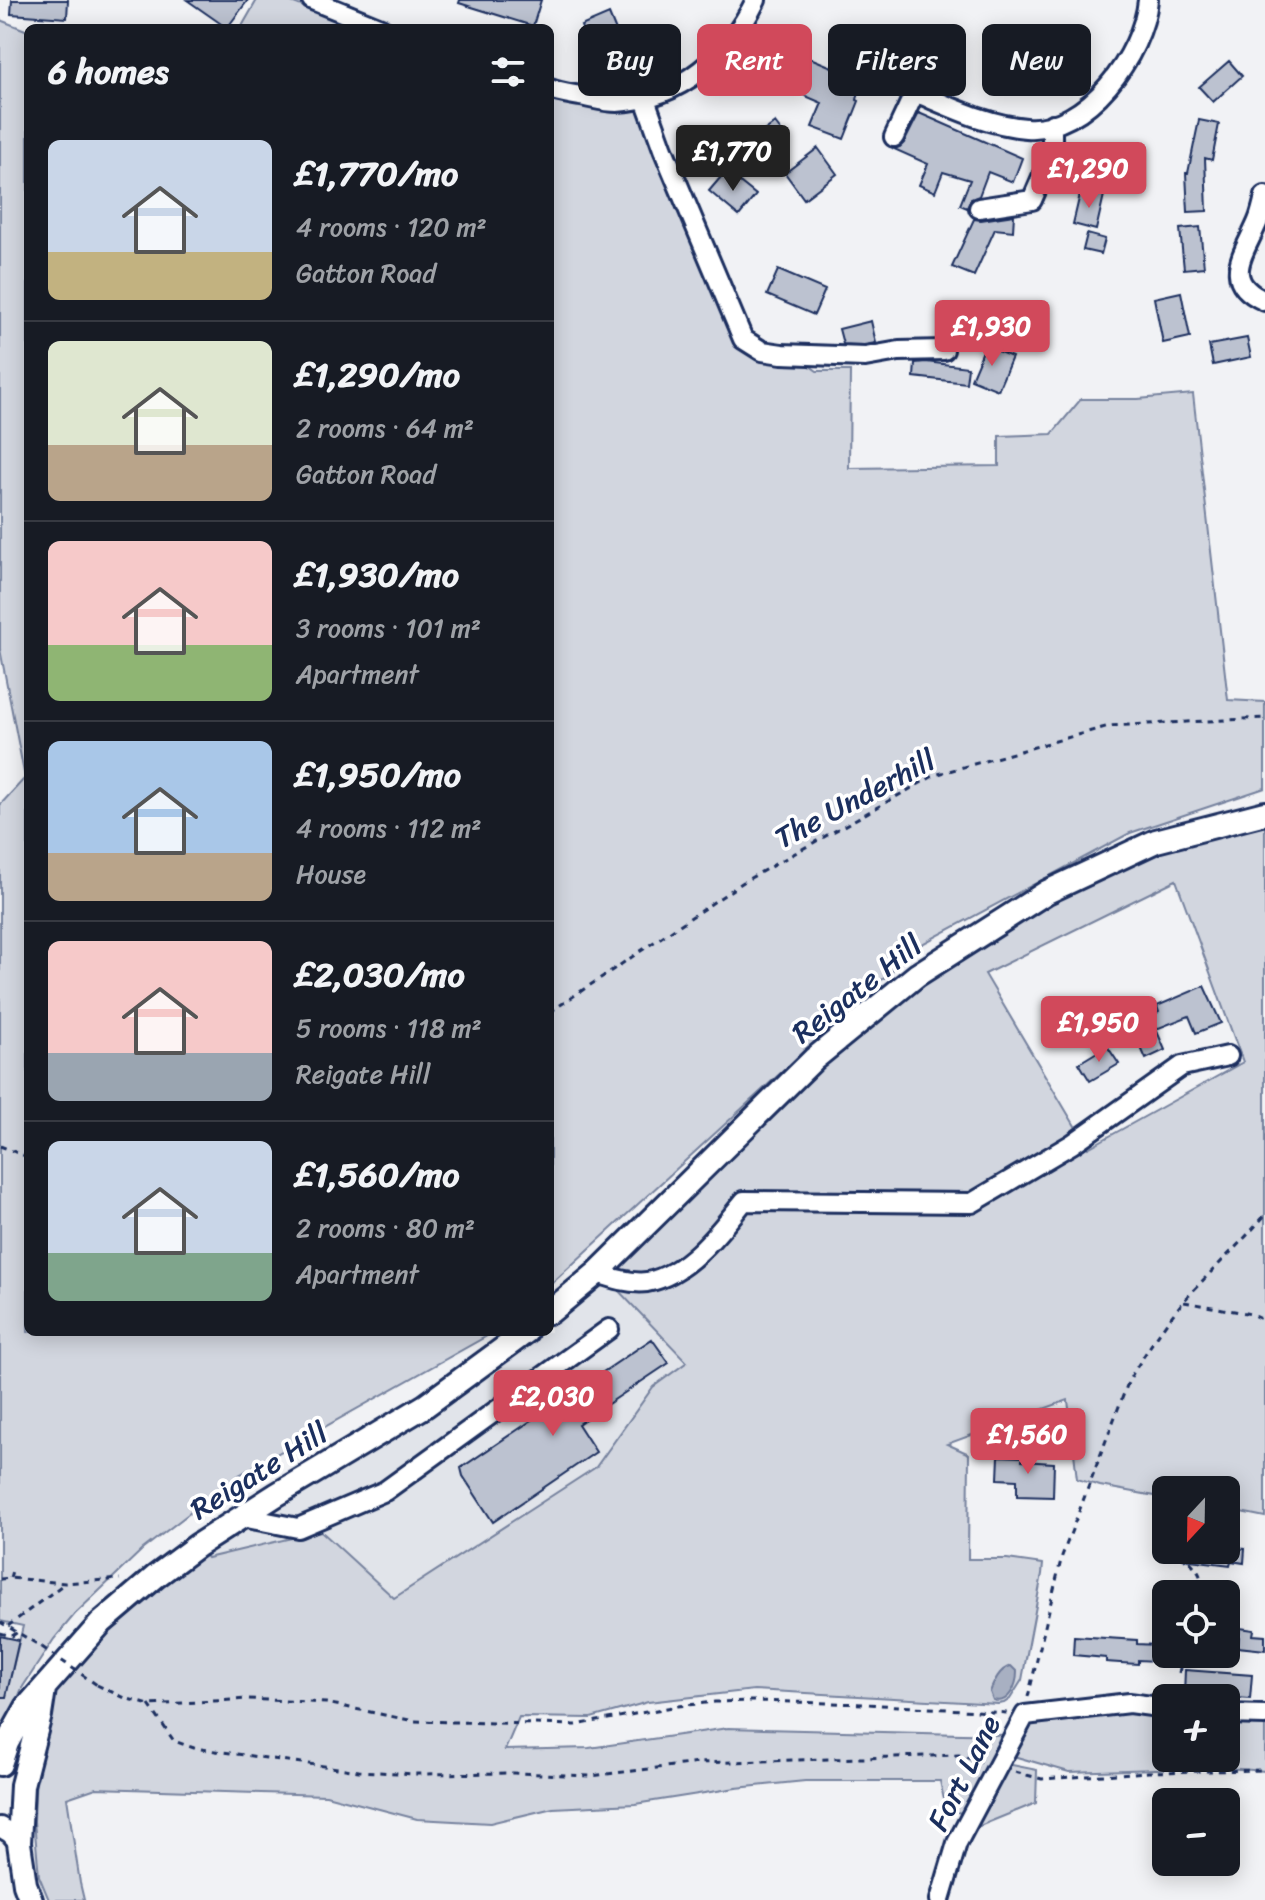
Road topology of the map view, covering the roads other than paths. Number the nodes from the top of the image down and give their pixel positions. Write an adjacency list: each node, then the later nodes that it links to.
1 (312, 0): 4 (street)
2 (756, 0): 5 (street)
3 (1148, 0): 9 (street)
4 (371, 24)
5 (744, 24)
6 (697, 72): 8 (street)
7 (554, 90): 8 (street)
8 (645, 99): 14 (street)
9 (1052, 124): 10 (street); 12 (street)
10 (894, 137)
11 (1265, 196): 13 (street)
12 (979, 208)
13 (1265, 301)
14 (944, 350)
15 (1265, 813): 17 (main road, Reigate Hill)
16 (1228, 1056): 17 (street)
17 (597, 1273): 18 (main road, Reigate Hill)
18 (554, 1309)
19 (609, 1329): 21 (street)
20 (521, 1336): 21 (main road, Reigate Hill)
21 (242, 1517): 22 (main road, Reigate Hill)
22 (44, 1687): 26 (main road, Reigate Hill); 28 (main road)
23 (1152, 1706): 30 (street, Fort Lane)
24 (1240, 1714): 25 (street)
25 (1265, 1715)
26 (0, 1764)
27 (0, 1827): 28 (street)
28 (19, 1843): 29 (main road)
29 (31, 1900)
30 (940, 1900)

